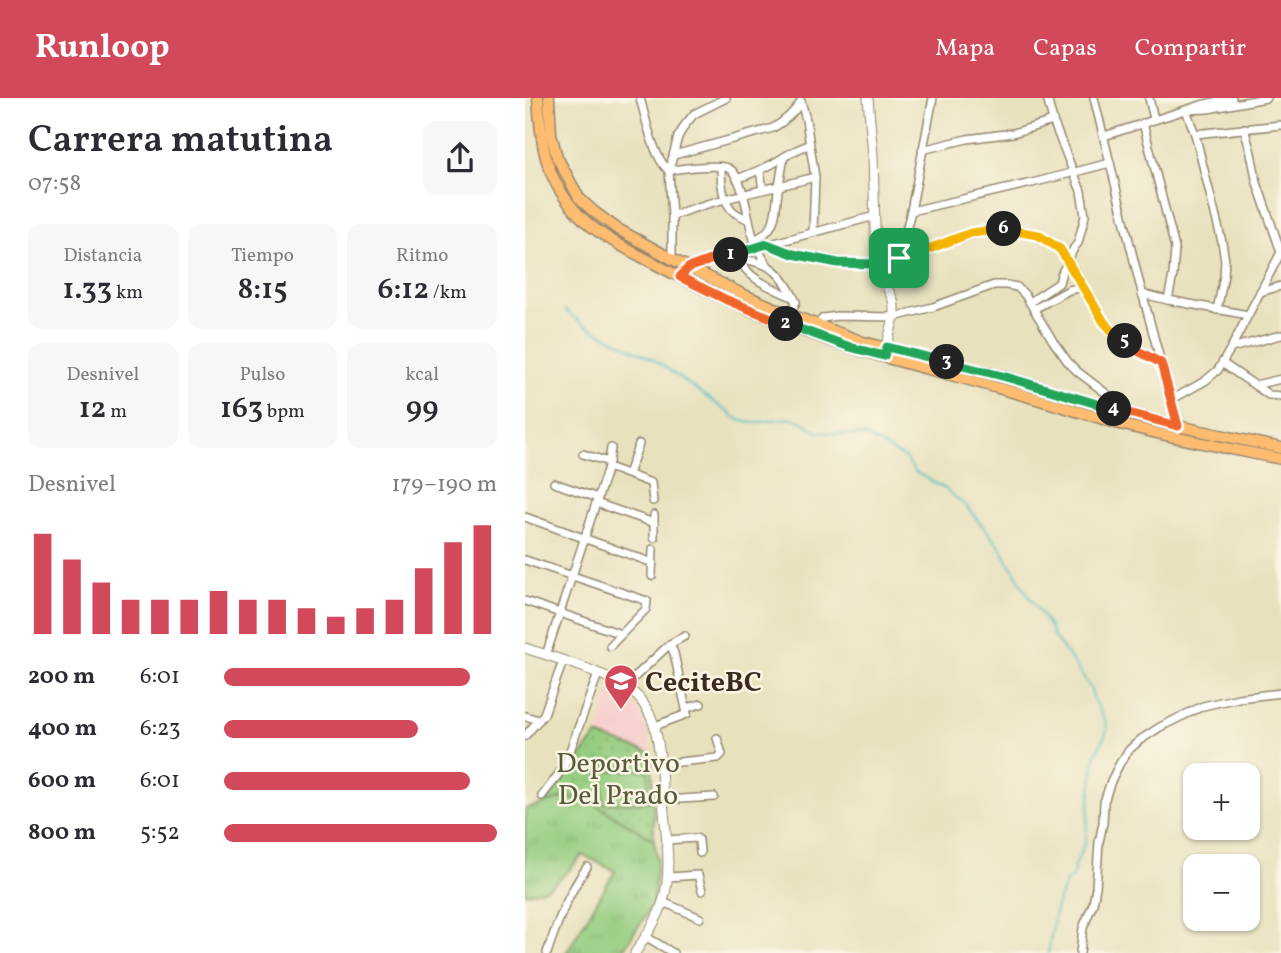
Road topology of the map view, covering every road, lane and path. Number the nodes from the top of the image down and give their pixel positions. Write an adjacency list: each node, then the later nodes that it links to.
1 (538, 98): 54 (main road)
2 (548, 98): 49 (main road)
3 (640, 98): 30 (street)
4 (726, 98): 25 (street)
5 (867, 98): 40 (street)
6 (933, 98): 24 (street)
7 (1047, 98): 17 (street)
8 (1094, 98): 22 (street)
9 (1150, 98): 16 (street)
10 (1207, 98): 14 (street)
11 (1232, 98): 14 (street)
12 (1266, 98): 15 (street)
13 (801, 100): 23 (street); 25 (street)
14 (1201, 105): 15 (street)
15 (1186, 110): 16 (street); 21 (street)
16 (1154, 120): 18 (street)
17 (1053, 121): 24 (street); 31 (street)
18 (1143, 123): 22 (street); 60 (street)
19 (1281, 125): 20 (street)
20 (1244, 128): 21 (street); 45 (street)
21 (1195, 134): 62 (street)
22 (1104, 136): 27 (street)
23 (809, 145): 26 (street); 32 (street)
24 (922, 149): 38 (street)
25 (674, 155): 30 (street)
26 (784, 157): 29 (street); 34 (street)
27 (1110, 163): 31 (street); 58 (street)
28 (721, 168): 30 (street); 33 (street); 37 (street)
29 (760, 170): 33 (street); 35 (street)
30 (669, 171): 39 (street)
31 (1073, 172): 38 (street); 50 (street)
32 (814, 177): 34 (street); 42 (street)
33 (737, 178): 36 (street)
34 (779, 187): 35 (street); 43 (street)
35 (763, 190): 36 (street)
36 (743, 195): 37 (street); 41 (street)
37 (726, 199): 39 (street); 41 (street)
38 (911, 211): 48 (street)
39 (672, 216): 49 (street)
40 (875, 216): 42 (street); 51 (street)
41 (749, 220): 43 (street)
42 (813, 232): 44 (street)
43 (756, 244): 44 (street); 46 (street); 52 (street)
44 (767, 244): 51 (street)
45 (1281, 252): 57 (street)
46 (731, 255): 47 (street); 53 (street)
47 (740, 258): 52 (street); 59 (street)
48 (899, 258): 50 (street); 51 (street)
49 (672, 259): 53 (main road); 54 (street)
50 (1068, 261): 56 (street); 61 (street)
51 (876, 264): 65 (street)
52 (769, 267): 59 (street)
53 (688, 268): 54 (street); 63 (main road)
54 (676, 275): 69 (main road)
55 (1281, 286): 57 (street)
56 (1083, 287): 61 (street); 70 (street)
57 (1260, 292): 64 (street)
58 (1142, 294): 60 (street); 70 (street)
59 (794, 299): 63 (street)
60 (1168, 300): 62 (street)
61 (1032, 306): 65 (street); 74 (street)
62 (1217, 310): 64 (street)
63 (786, 313): 66 (main road)
64 (1248, 315): 68 (street)
65 (894, 317): 66 (street); 69 (street)
66 (817, 325): 69 (main road)
67 (1281, 335): 68 (street)
68 (1231, 348): 71 (street)
69 (885, 352): 77 (main road); 86 (main road)
70 (1161, 363): 76 (street)
71 (1222, 363): 73 (street); 76 (street)
72 (1281, 379): 73 (street)
73 (1255, 385): 75 (street)
74 (1107, 394): 77 (street); 78 (street)
75 (1281, 396)
76 (1171, 400): 79 (street)
77 (1101, 406): 78 (main road)
78 (1123, 412): 79 (main road)
79 (1178, 426): 82 (main road)
80 (1281, 442): 82 (street)
81 (639, 444): 88 (street)
82 (1266, 444): 84 (main road)
83 (611, 448): 87 (street)
84 (1281, 448)
85 (583, 454): 87 (street)
86 (1281, 459)
87 (608, 465): 88 (street); 90 (street)
88 (628, 474): 91 (street)
89 (554, 483): 90 (street)
90 (597, 501): 93 (street); 94 (street)
91 (653, 501)
92 (525, 517): 93 (street)
93 (585, 538): 97 (street); 98 (street)
94 (654, 538)
95 (653, 549): 97 (street)
96 (525, 560): 98 (street)
97 (653, 563): 99 (street)
98 (572, 576): 101 (street); 102 (street)
99 (652, 576)
100 (525, 601): 101 (street)
101 (560, 613): 102 (street); 107 (street)
102 (621, 634): 105 (street)
103 (685, 636): 104 (street)
104 (670, 644): 110 (street); 113 (street)
105 (610, 646)
106 (525, 648): 107 (street)
107 (546, 655): 108 (street)
108 (563, 661): 109 (street); 115 (street)
109 (598, 674): 110 (street); 120 (street)
110 (625, 685): 116 (street)
111 (1281, 693): 134 (street)
112 (701, 704): 113 (street)
113 (687, 711): 116 (street)
114 (525, 716): 115 (street)
115 (539, 720): 117 (street)
116 (655, 726): 119 (street)
117 (525, 736)
118 (717, 738): 119 (street)
119 (660, 764): 122 (street)
120 (543, 796)
121 (714, 797): 122 (street)
122 (663, 800): 123 (street)
123 (666, 840): 124 (street); 126 (street)
124 (700, 853)
125 (587, 867): 131 (street)
126 (667, 877): 127 (street); 128 (street)
127 (702, 891)
128 (663, 902): 129 (street); 130 (street)
129 (700, 918)
130 (645, 936): 132 (street); 133 (street)
131 (547, 953)
132 (635, 953)
133 (673, 953)
134 (1080, 953)

